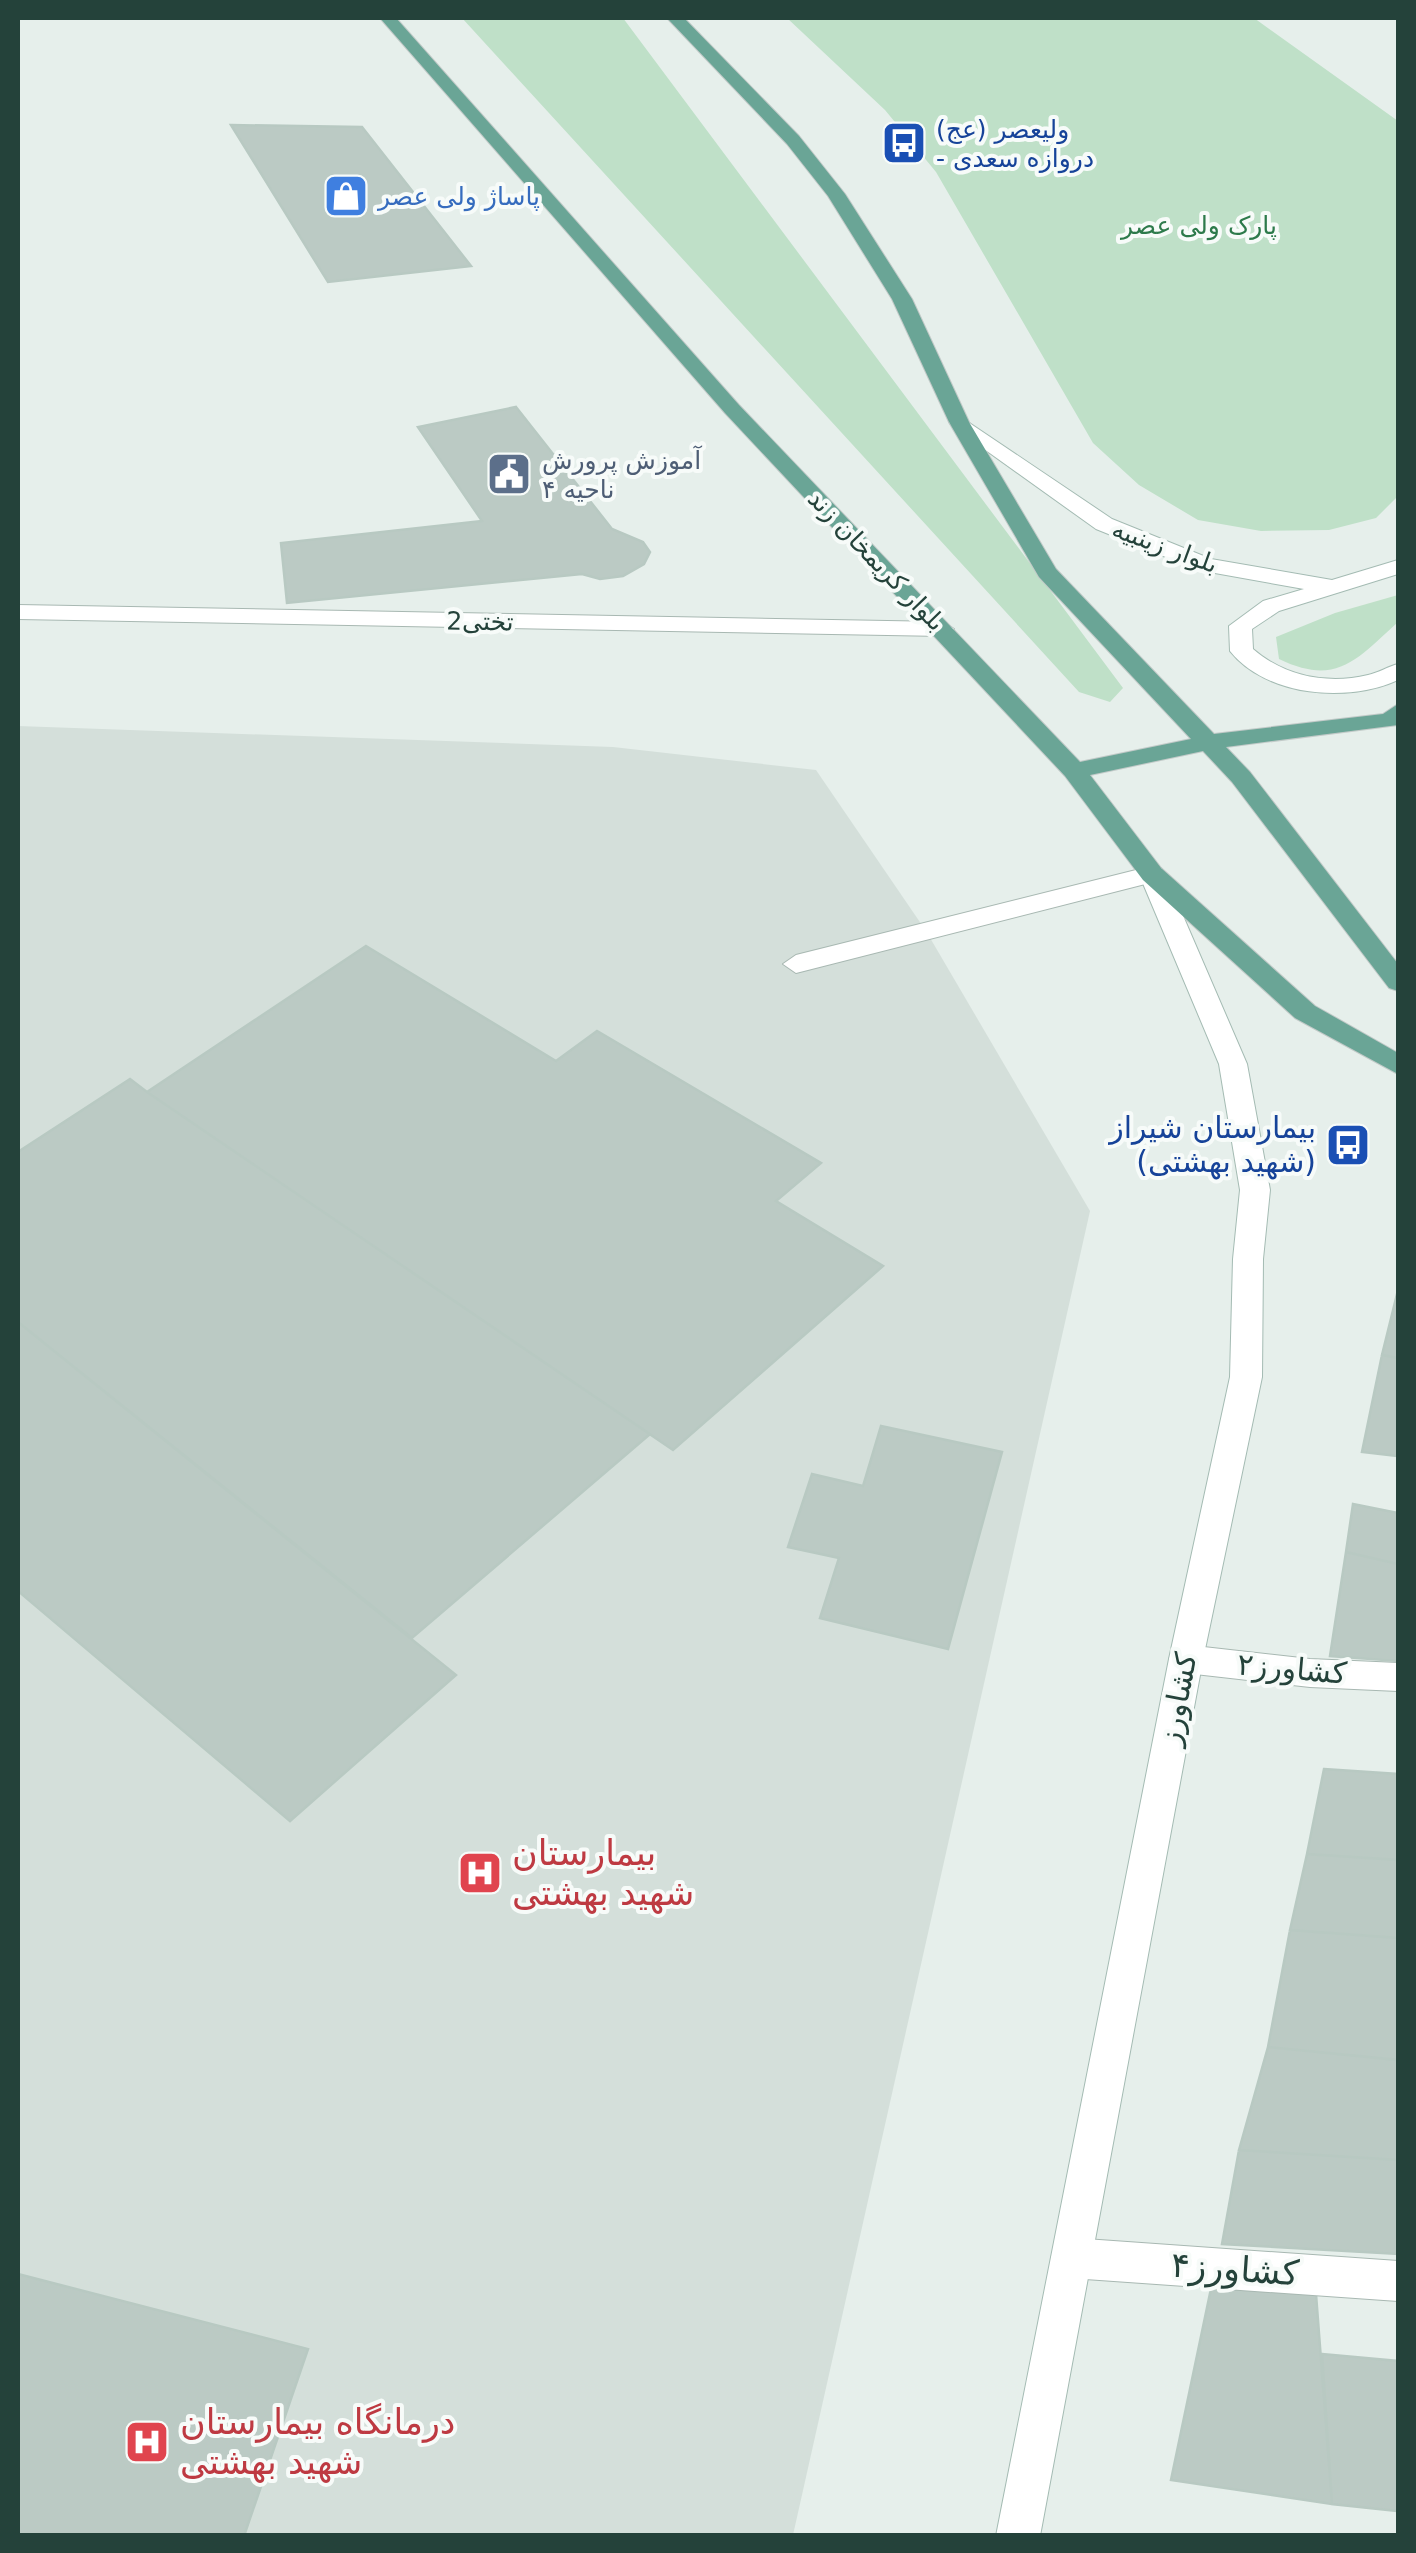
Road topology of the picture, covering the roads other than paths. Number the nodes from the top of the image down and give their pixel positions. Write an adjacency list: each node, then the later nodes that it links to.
1 (388, 18): 4 (main road, بلوار کریمخان زند)
2 (408, 18): 4 (main road)
3 (673, 18): 5 (main road)
4 (436, 74): 9 (main road, بلوار کریمخان زند)
5 (959, 422): 7 (street, بلوار زینبیه); 12 (main road)
6 (1398, 567): 7 (street, بلوار زینبیه)
7 (1334, 587): 10 (street)
8 (18, 612): 9 (street, 2تختی)
9 (943, 629): 13 (main road, بلوار کریمخان زند)
10 (1398, 671)
11 (1398, 711): 12 (main road)
12 (1210, 742): 13 (main road); 16 (main road)
13 (1074, 771): 14 (main road, بلوار کریمخان زند)
14 (1152, 874): 15 (street); 17 (main road, بلوار کریمخان زند); 18 (street, کشاورز)
15 (796, 964)
16 (1398, 982)
17 (1398, 1065)
18 (1186, 1659): 19 (street, کشاورز۲); 20 (street, کشاورز)
19 (1398, 1677)
20 (1071, 2258): 21 (street, کشاورز۴); 22 (street, کشاورز)
21 (1398, 2281)
22 (1018, 2536)

